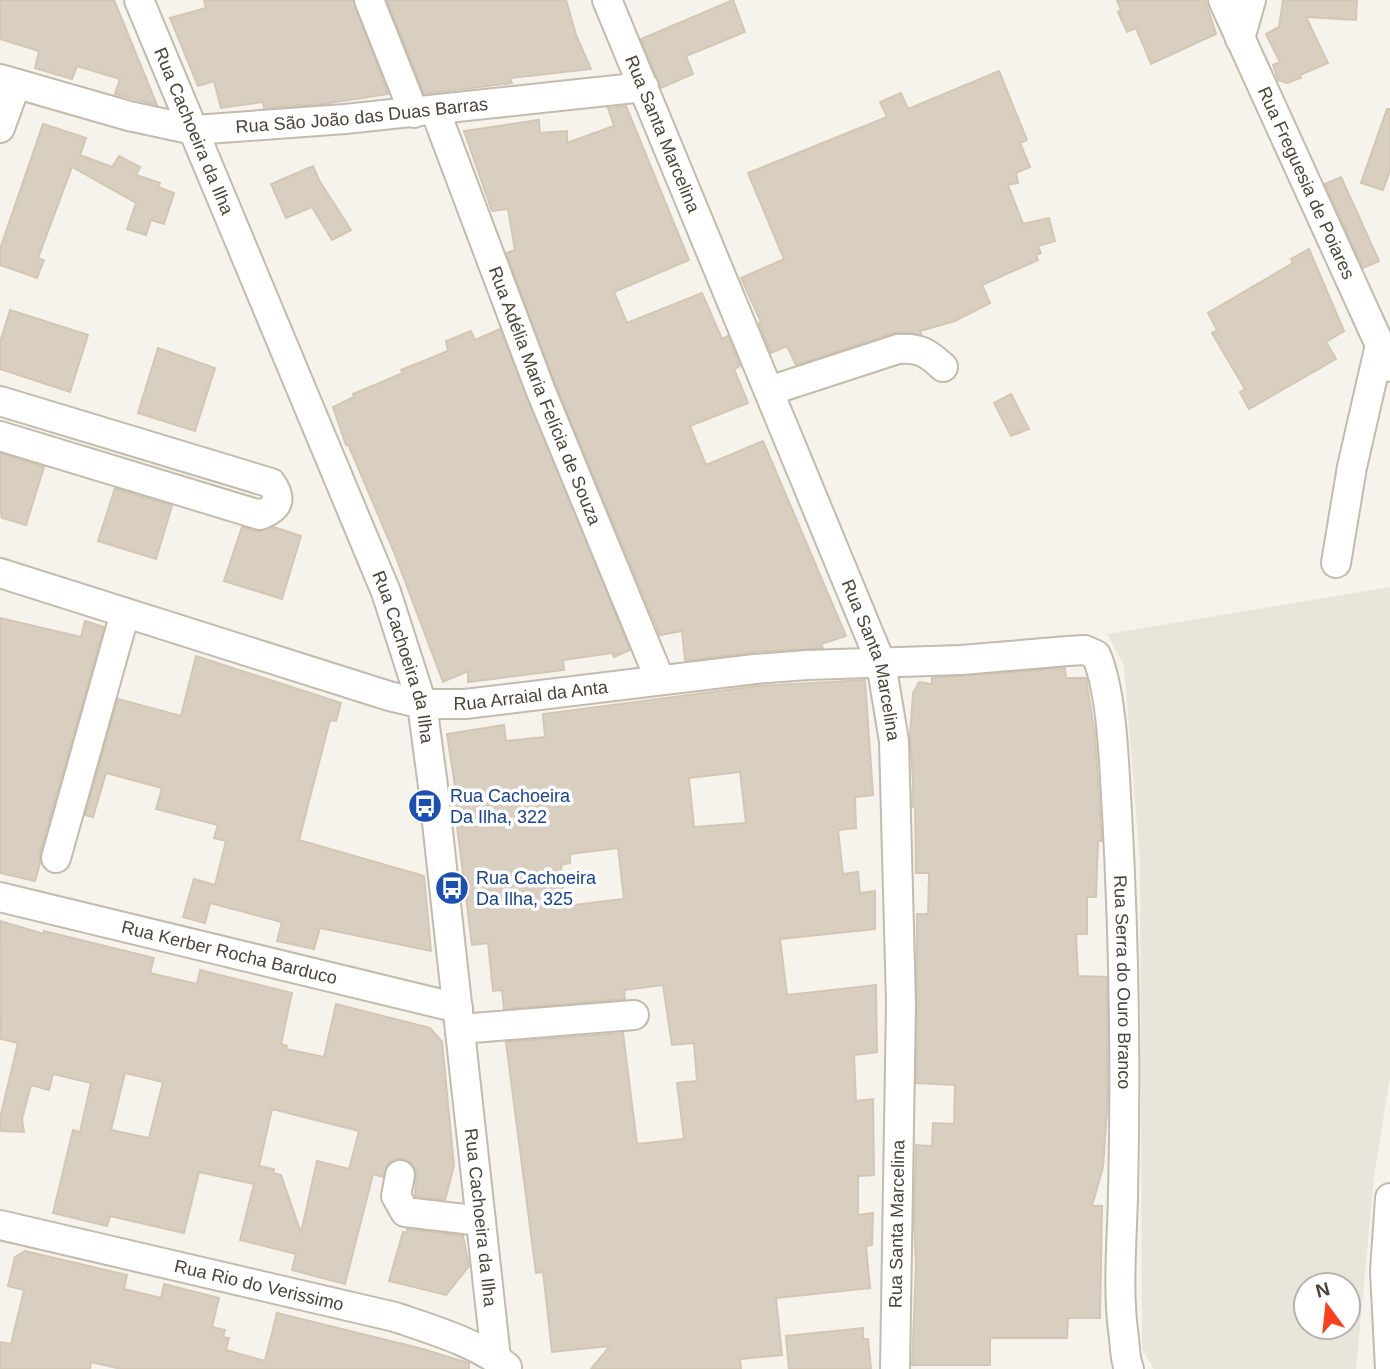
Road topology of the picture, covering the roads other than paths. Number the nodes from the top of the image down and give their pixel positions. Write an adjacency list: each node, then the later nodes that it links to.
1 (139, 0): 11 (street, Rua Cachoeira da Ilha)
2 (369, 0): 9 (street, Rua Adélia Maria Felícia de Souza)
3 (607, 0): 8 (street, Rua Santa Marcelina)
4 (1223, 0): 6 (street, Rua Freguesia de Poiares)
5 (1251, 0): 6 (street)
6 (1240, 39): 12 (street, Rua Freguesia de Poiares)
7 (8, 81): 10 (street); 11 (street, Rua São João das Duas Barras)
8 (644, 87): 9 (street, Rua São João das Duas Barras); 14 (street, Rua Santa Marcelina)
9 (424, 111): 11 (street, Rua São João das Duas Barras); 22 (street, Rua Adélia Maria Felícia de Souza)
10 (0, 128)
11 (194, 130): 23 (street, Rua Cachoeira da Ilha)
12 (1385, 356): 17 (street)
13 (943, 367): 14 (street)
14 (769, 391): 21 (street, Rua Santa Marcelina)
15 (0, 401): 16 (street)
16 (0, 436)
17 (1336, 563)
18 (0, 573): 19 (street, Rua Arraial da Anta)
19 (125, 612): 23 (street, Rua Arraial da Anta); 24 (street)
20 (1039, 653): 21 (street, Rua Arraial da Anta); 34 (street, Rua Serra do Ouro Branco)
21 (881, 663): 22 (street, Rua Arraial da Anta); 33 (street, Rua Santa Marcelina)
22 (660, 680): 23 (street, Rua Arraial da Anta)
23 (422, 704): 27 (street, Rua Cachoeira da Ilha)
24 (56, 858)
25 (0, 897): 27 (street, Rua Kerber Rocha Barduco)
26 (634, 1015): 27 (street, Rua Kerber Rocha Barduco)
27 (459, 1019): 30 (street, Rua Cachoeira da Ilha)
28 (400, 1175): 30 (street)
29 (1390, 1198): 35 (street)
30 (481, 1221): 32 (street, Rua Cachoeira da Ilha)
31 (0, 1224): 32 (street, Rua Rio do Verissimo)
32 (503, 1364)
33 (895, 1369)
34 (1129, 1369)
35 (1390, 1369)

